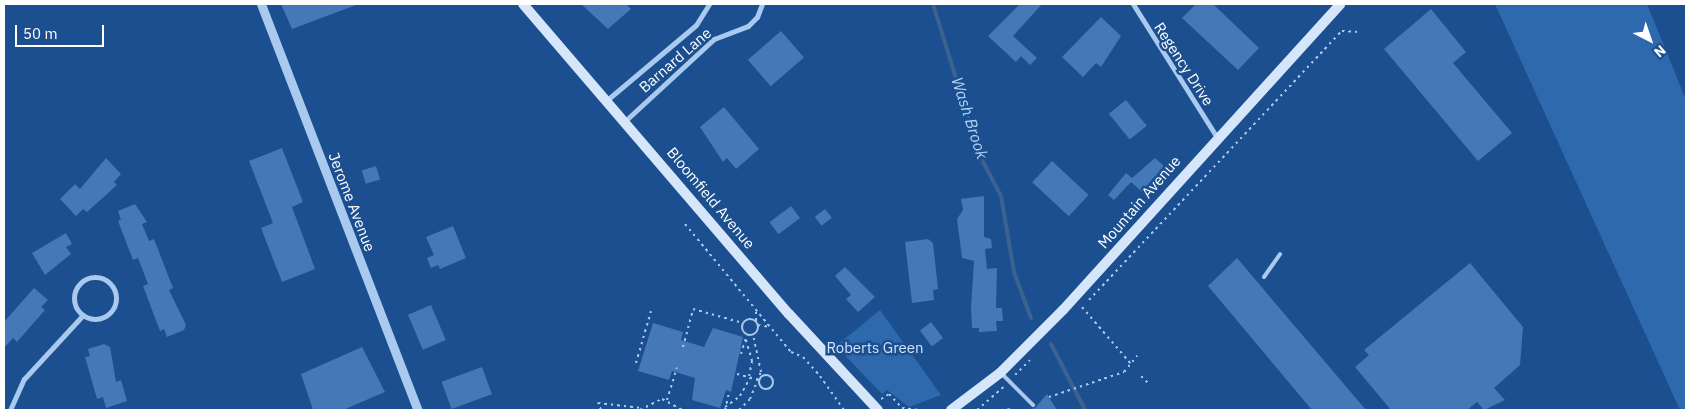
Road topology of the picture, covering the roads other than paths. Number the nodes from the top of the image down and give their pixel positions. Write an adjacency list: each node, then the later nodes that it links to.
1 (261, 4): 17 (street, Jerome Avenue)
2 (523, 4): 7 (main road, Bloomfield Avenue)
3 (709, 4): 7 (street, Barnard Lane)
4 (762, 4): 8 (street, Barnard Lane)
5 (1133, 4): 9 (street, Regency Drive)
6 (1340, 4): 9 (main road, Mountain Avenue)
7 (607, 100): 8 (main road, Bloomfield Avenue)
8 (625, 121): 15 (main road, Bloomfield Avenue)
9 (1216, 136): 13 (main road, Mountain Avenue)
10 (1280, 254): 11 (lane)
11 (1264, 277)
12 (83, 315): 12 (street); 16 (street)
13 (1000, 373): 14 (lane); 18 (main road, Mountain Avenue)
14 (1033, 405)
15 (875, 408)
16 (10, 410)
17 (418, 410)
18 (951, 410)

